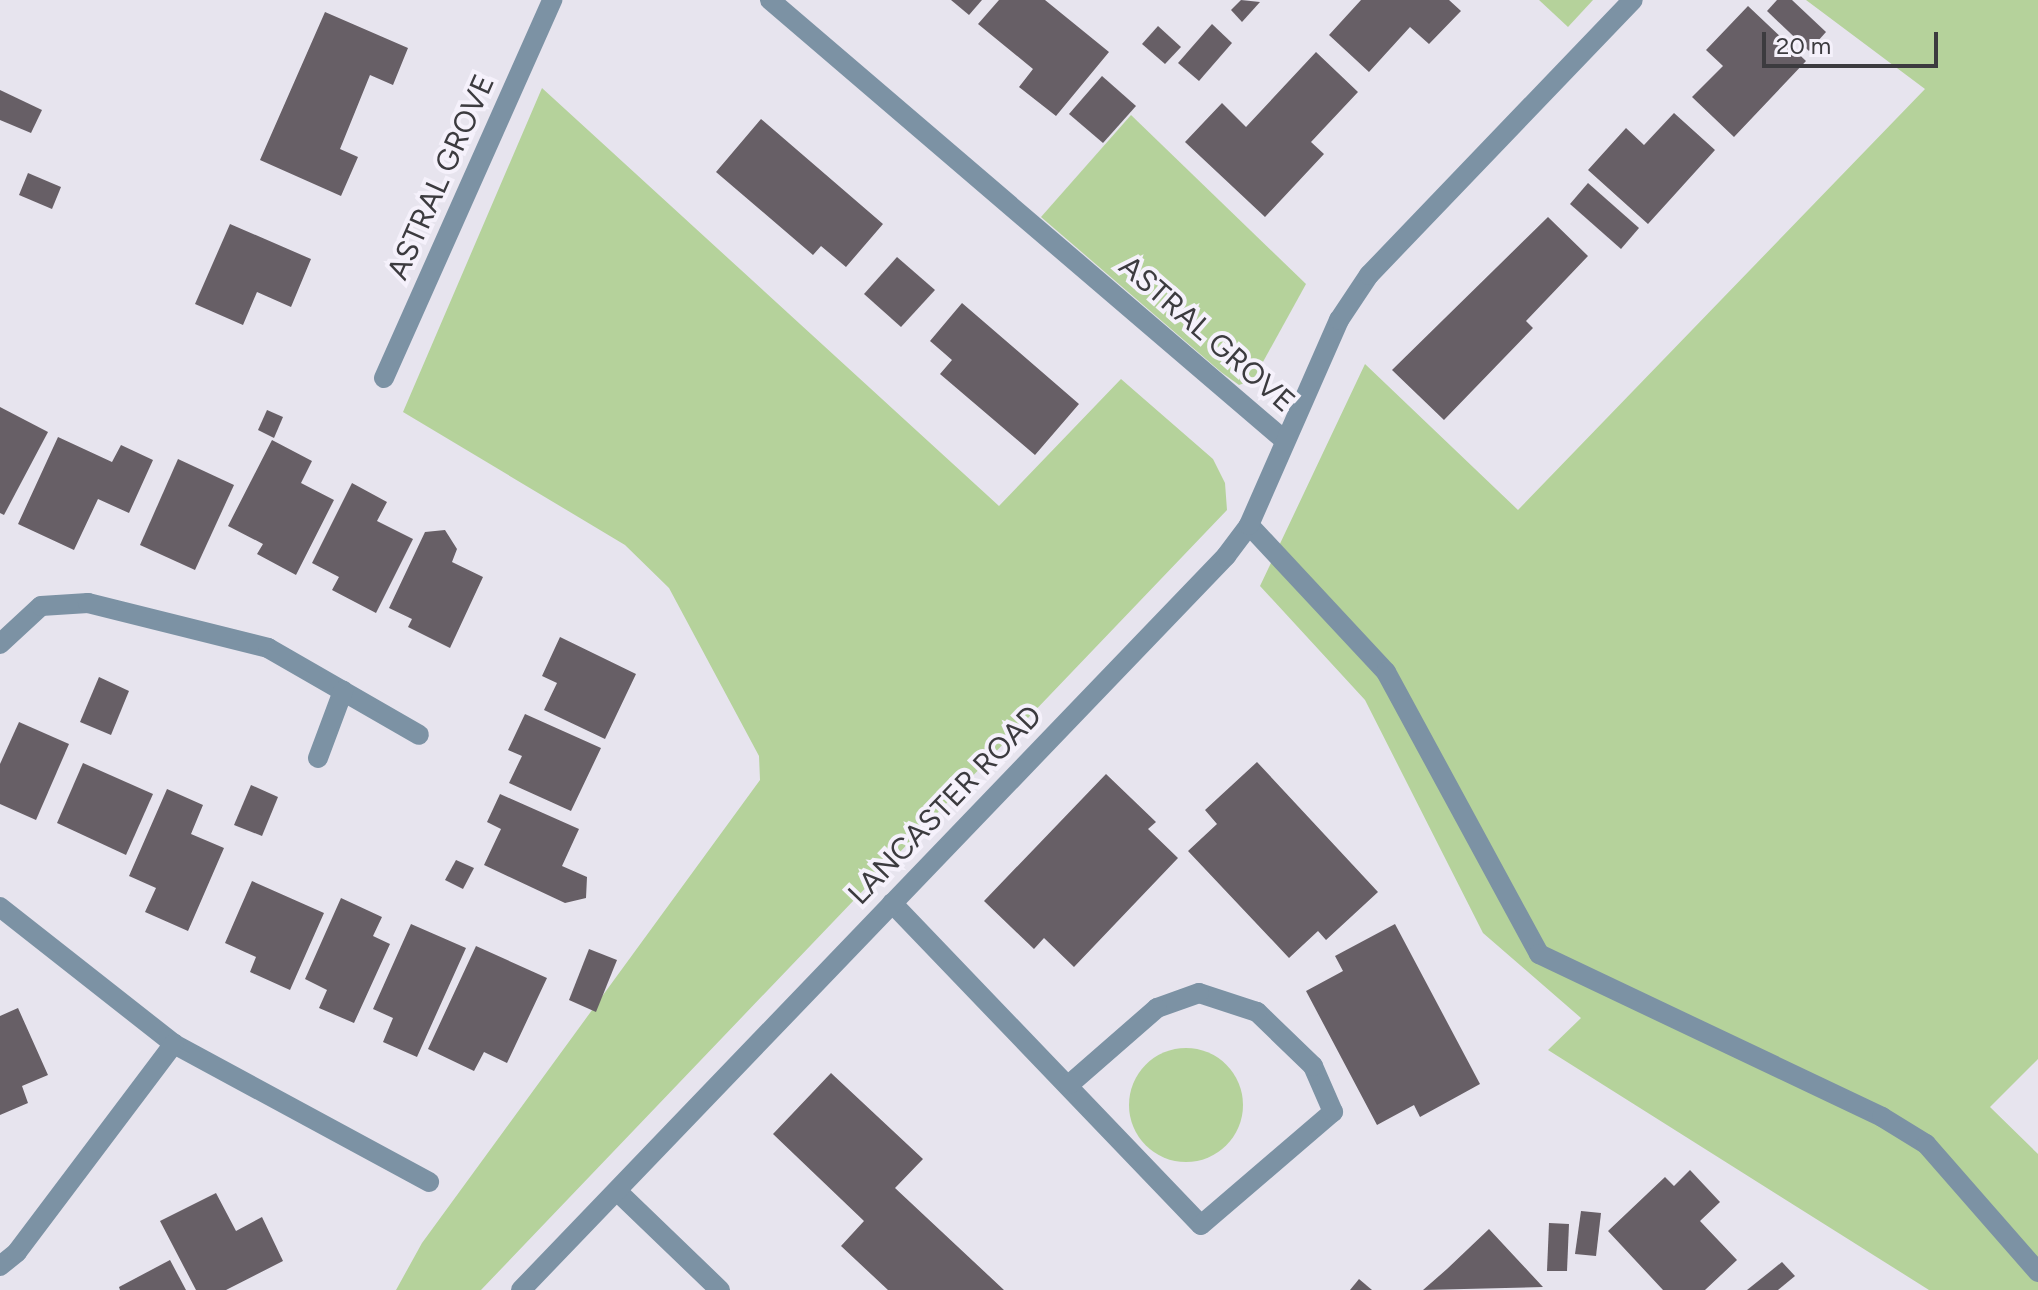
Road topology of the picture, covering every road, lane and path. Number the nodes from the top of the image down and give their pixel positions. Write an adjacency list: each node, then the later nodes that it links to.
1 (552, 0): 4 (street, ASTRAL GROVE)
2 (770, 0): 5 (street, ASTRAL GROVE)
3 (1633, 0): 5 (street, ASTRAL GROVE)
4 (384, 378)
5 (1284, 440): 6 (street, LANCASTER ROAD)
6 (1249, 525): 11 (street, LANCASTER ROAD); 18 (street)
7 (0, 644): 8 (street)
8 (343, 691): 9 (street); 10 (street)
9 (419, 735)
10 (318, 758)
11 (892, 903): 14 (street); 16 (street, LANCASTER ROAD)
12 (0, 907): 13 (street)
13 (174, 1044): 15 (street); 17 (street)
14 (1070, 1084): 14 (street)
15 (429, 1182)
16 (617, 1191): 19 (street, LANCASTER ROAD); 20 (street)
17 (0, 1266)
18 (2038, 1272)
19 (521, 1290)
20 (720, 1290)

